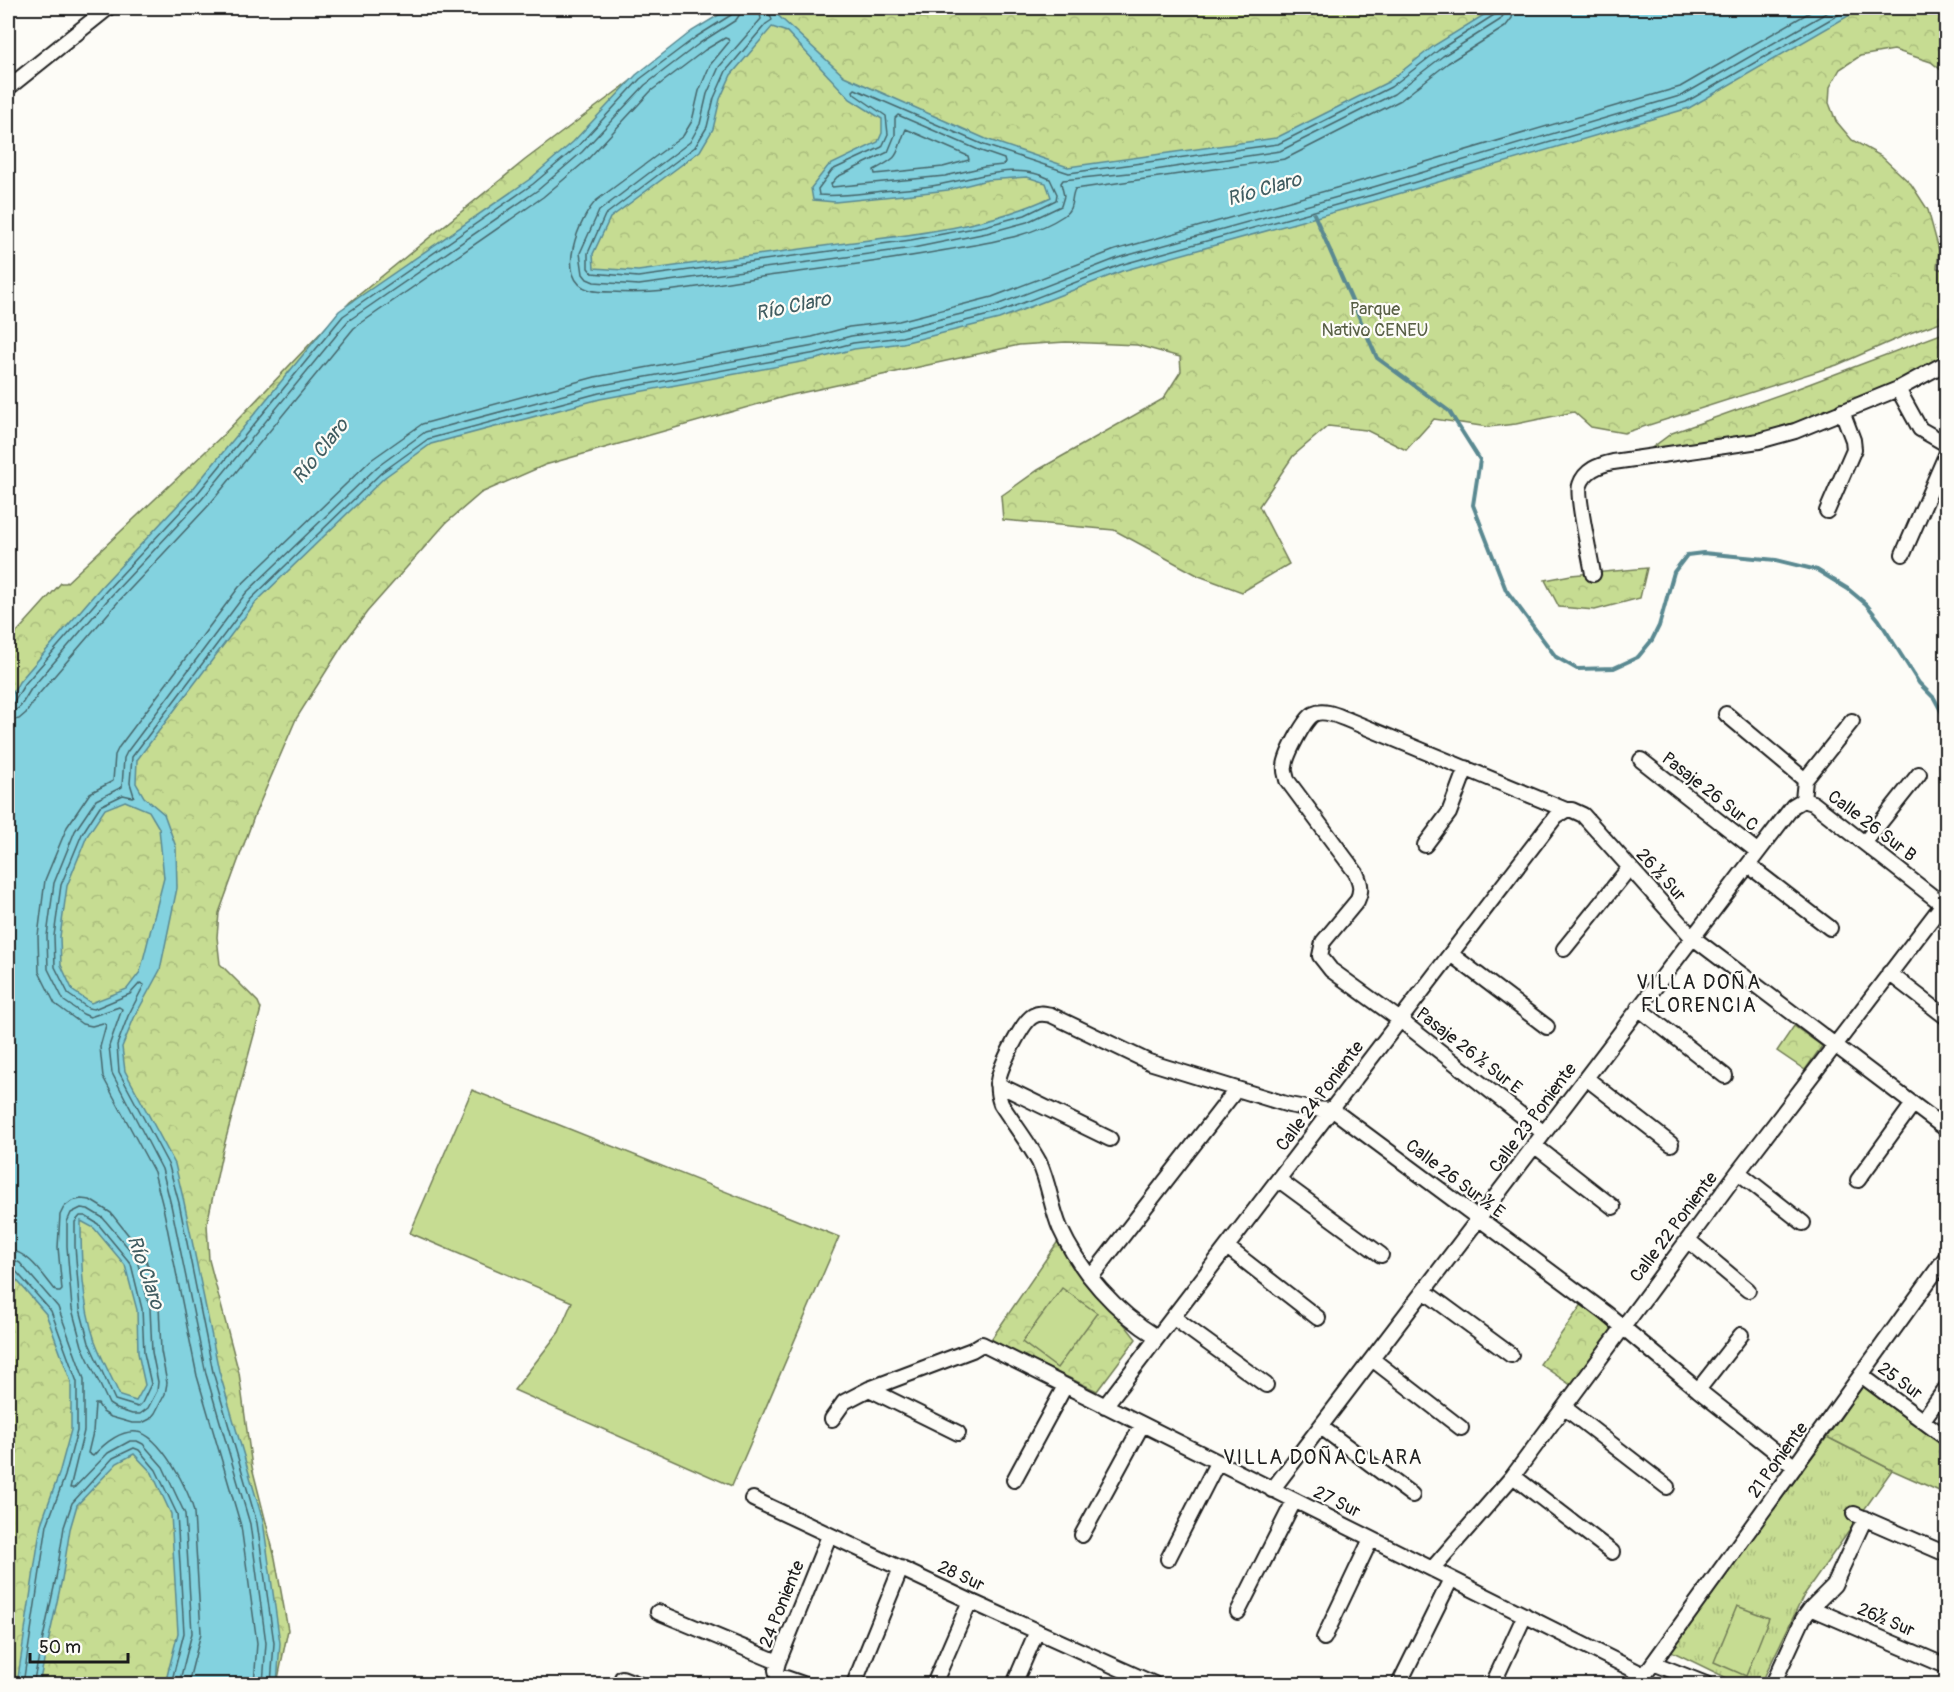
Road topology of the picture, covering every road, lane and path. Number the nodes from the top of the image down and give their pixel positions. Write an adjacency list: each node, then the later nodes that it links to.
1 (108, 8): 2 (street)
2 (8, 88)
3 (1947, 363): 4 (street)
4 (1898, 389): 5 (street); 6 (street)
5 (1842, 411): 8 (street); 10 (street)
6 (1947, 444)
7 (1947, 455): 9 (street)
8 (1827, 511)
9 (1903, 554)
10 (1593, 574)
11 (1726, 714): 16 (street)
12 (1852, 721): 16 (street)
13 (1641, 760): 21 (street, Pasaje 26 Sur C)
14 (1466, 768): 18 (street, 26 ½ Sur); 20 (street); 24 (street, 26 ½ Sur)
15 (1919, 774): 19 (street)
16 (1805, 780): 17 (street)
17 (1803, 800): 19 (street, Calle 26 Sur B); 21 (street, Calle 23 Poniente)
18 (1566, 810): 23 (street, 26 ½ Sur); 29 (street, Calle 24 Poniente)
19 (1865, 842): 25 (street, Calle 26 Sur B)
20 (1425, 845)
21 (1758, 852): 22 (street, Calle 23 Poniente)
22 (1748, 865): 26 (street); 27 (street, Calle 23 Poniente)
23 (1630, 867): 27 (street, 26 ½ Sur); 28 (street)
24 (1360, 893): 33 (street, Pasaje 26 ½ Sur E)
25 (1945, 904): 30 (street, Calle 22 Poniente)
26 (1830, 928)
27 (1692, 937): 31 (street, Calle 23 Poniente); 35 (street, 26 ½ Sur)
28 (1564, 949)
29 (1452, 955): 33 (street, Calle 24 Poniente); 34 (street)
30 (1889, 974): 32 (street); 35 (street, Calle 22 Poniente)
31 (1638, 1008): 36 (street); 37 (street, Calle 23 Poniente)
32 (1947, 1017)
33 (1400, 1020): 41 (street, Calle 24 Poniente); 43 (street, Pasaje 26 ½ Sur E)
34 (1547, 1027)
35 (1835, 1045): 40 (street, 26 ½ Sur); 47 (street, Calle 22 Poniente)
36 (1725, 1076)
37 (1586, 1078): 43 (street, Calle 23 Poniente); 45 (street)
38 (998, 1089): 39 (street); 44 (street); 57 (street)
39 (1236, 1090): 41 (street); 57 (street)
40 (1913, 1104): 42 (street, 26 ½ Sur); 49 (street)
41 (1332, 1110): 48 (street, Calle 24 Poniente); 51 (street, Calle 26 Sur ½ E)
42 (1947, 1130)
43 (1544, 1133): 46 (street, Calle 23 Poniente)
44 (1110, 1139)
45 (1671, 1144)
46 (1534, 1145): 50 (street); 51 (street, Calle 23 Poniente)
47 (1738, 1172): 52 (street); 53 (street, Calle 22 Poniente)
48 (1279, 1180): 54 (street, Calle 24 Poniente); 55 (street)
49 (1858, 1180)
50 (1613, 1206)
51 (1478, 1219): 59 (street, Calle 23 Poniente); 62 (street, Calle 26 Sur ½ E)
52 (1803, 1223)
53 (1688, 1240): 58 (street); 62 (street, Calle 22 Poniente)
54 (1227, 1247): 60 (street, Calle 24 Poniente); 61 (street)
55 (1381, 1255)
56 (1947, 1257): 67 (street, 21 Poniente)
57 (1091, 1277): 64 (street)
58 (1748, 1290)
59 (1424, 1291): 65 (street); 66 (street, Calle 23 Poniente)
60 (1174, 1318): 64 (street, Calle 24 Poniente); 68 (street)
61 (1318, 1318)
62 (1623, 1327): 72 (street, Calle 26 Sur ½ E); 74 (street, Calle 22 Poniente)
63 (1741, 1335): 72 (street)
64 (1157, 1337): 73 (street, Calle 24 Poniente)
65 (1512, 1355)
66 (1372, 1359): 78 (street, Calle 23 Poniente); 79 (street)
67 (1861, 1375): 76 (street, 25 Sur); 83 (street, 21 Poniente)
68 (1266, 1385)
69 (1065, 1386): 71 (street, 27 Sur); 73 (street, 27 Sur); 85 (street)
70 (1947, 1388): 76 (street)
71 (868, 1389): 75 (street); 80 (street)
72 (1698, 1390): 83 (street, Calle 26 Sur ½ E)
73 (1105, 1406): 77 (street, 27 Sur)
74 (1565, 1408): 84 (street, Calle 22 Poniente); 86 (street)
75 (831, 1419)
76 (1923, 1420): 81 (street, 25 Sur)
77 (1142, 1425): 82 (street, 27 Sur); 91 (street)
78 (1321, 1426): 87 (street, Calle 23 Poniente); 88 (street)
79 (1461, 1428)
80 (958, 1433)
81 (1947, 1437)
82 (1217, 1463): 87 (street, 27 Sur); 96 (street)
83 (1795, 1467): 108 (street, 21 Poniente)
84 (1513, 1476): 94 (street); 98 (street, Calle 22 Poniente)
85 (1014, 1480)
86 (1667, 1486)
87 (1272, 1490): 90 (street, 27 Sur)
88 (1412, 1495)
89 (753, 1499): 92 (street, 28 Sur)
90 (1294, 1501): 93 (street, 27 Sur); 103 (street)
91 (1082, 1535)
92 (829, 1536): 97 (street, 28 Sur); 107 (street, 24 Poniente)
93 (1371, 1539): 98 (street, 27 Sur); 106 (street)
94 (1612, 1552)
95 (1947, 1554): 101 (street)
96 (1168, 1559)
97 (901, 1568): 100 (street, 28 Sur); 115 (street)
98 (1432, 1569): 99 (street, 27 Sur)
99 (1451, 1579): 104 (street, 27 Sur); 119 (street)
100 (970, 1601): 105 (street, 28 Sur); 116 (street)
101 (1810, 1608): 109 (street, 26½ Sur); 122 (street)
102 (658, 1612): 107 (street)
103 (1238, 1612)
104 (1525, 1615): 111 (street, 27 Sur); 120 (street)
105 (1037, 1631): 117 (street); 118 (street, 28 Sur)
106 (1324, 1638)
107 (778, 1662): 112 (street, 24 Poniente)
108 (1653, 1663): 111 (street, 21 Poniente); 121 (street)
109 (1947, 1666)
110 (622, 1678): 113 (street)
111 (1641, 1680)
112 (775, 1681): 114 (street)
113 (638, 1684)
114 (803, 1684)
115 (854, 1684)
116 (934, 1684)
117 (1014, 1684)
118 (1154, 1684)
119 (1399, 1684)
120 (1493, 1684)
121 (1706, 1684)
122 (1773, 1684)

